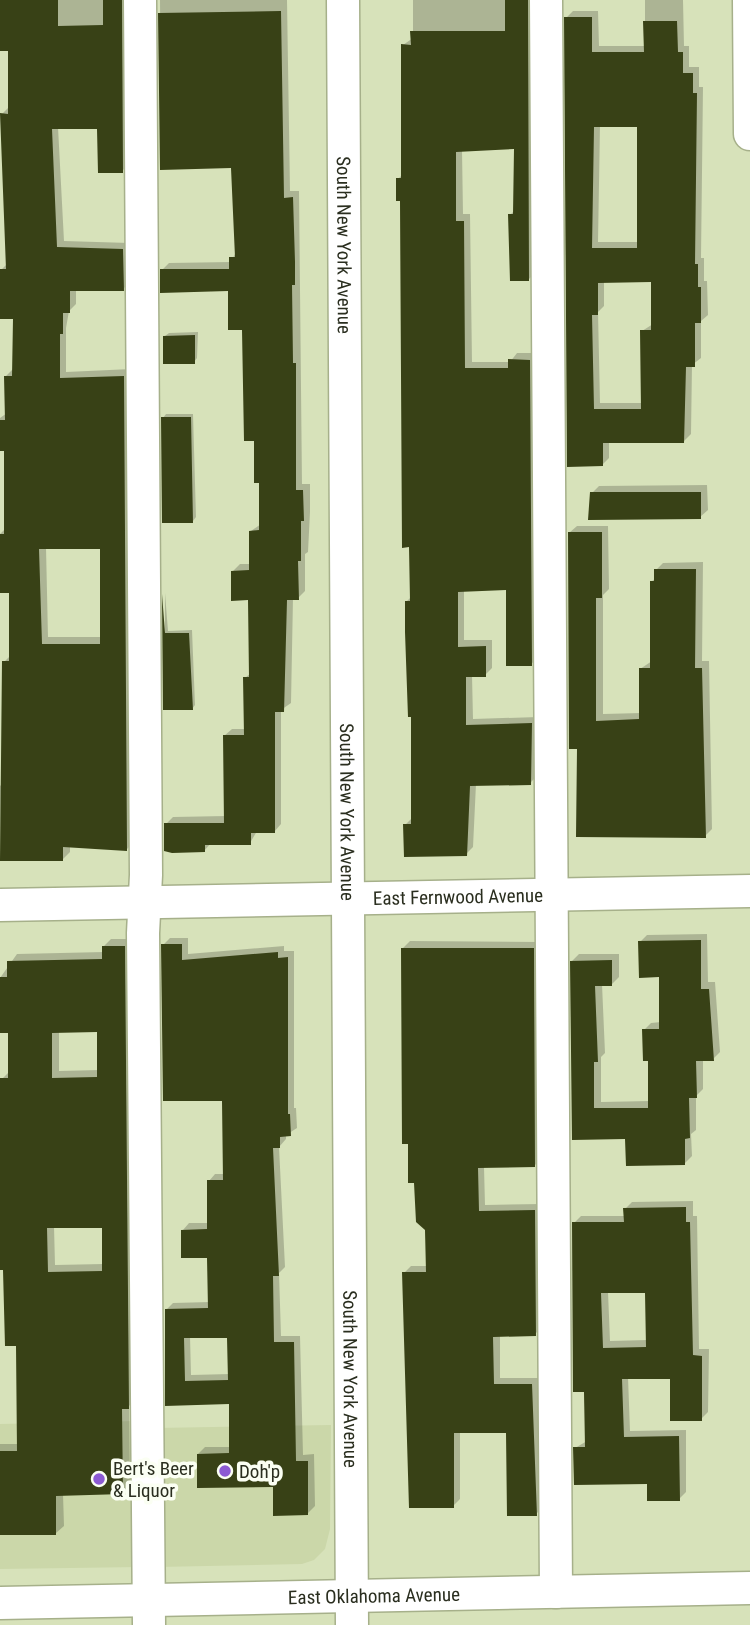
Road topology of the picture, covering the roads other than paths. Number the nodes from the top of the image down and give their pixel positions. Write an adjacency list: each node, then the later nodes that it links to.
1 (140, 0): 9 (street)
2 (343, 0): 8 (street, South New York Avenue)
3 (546, 0): 7 (street)
4 (749, 0): 5 (street)
5 (750, 134)
6 (750, 891): 7 (street, East Fernwood Avenue)
7 (551, 895): 8 (street, East Fernwood Avenue); 12 (street)
8 (348, 898): 9 (street, East Fernwood Avenue); 14 (street, South New York Avenue)
9 (144, 902): 10 (street, East Fernwood Avenue); 15 (street)
10 (0, 905)
11 (750, 1588): 12 (street, East Oklahoma Avenue)
12 (556, 1592): 14 (street, East Oklahoma Avenue)
13 (0, 1603): 15 (street, East Oklahoma Avenue)
14 (352, 1611): 15 (street, East Oklahoma Avenue)
15 (149, 1613)

